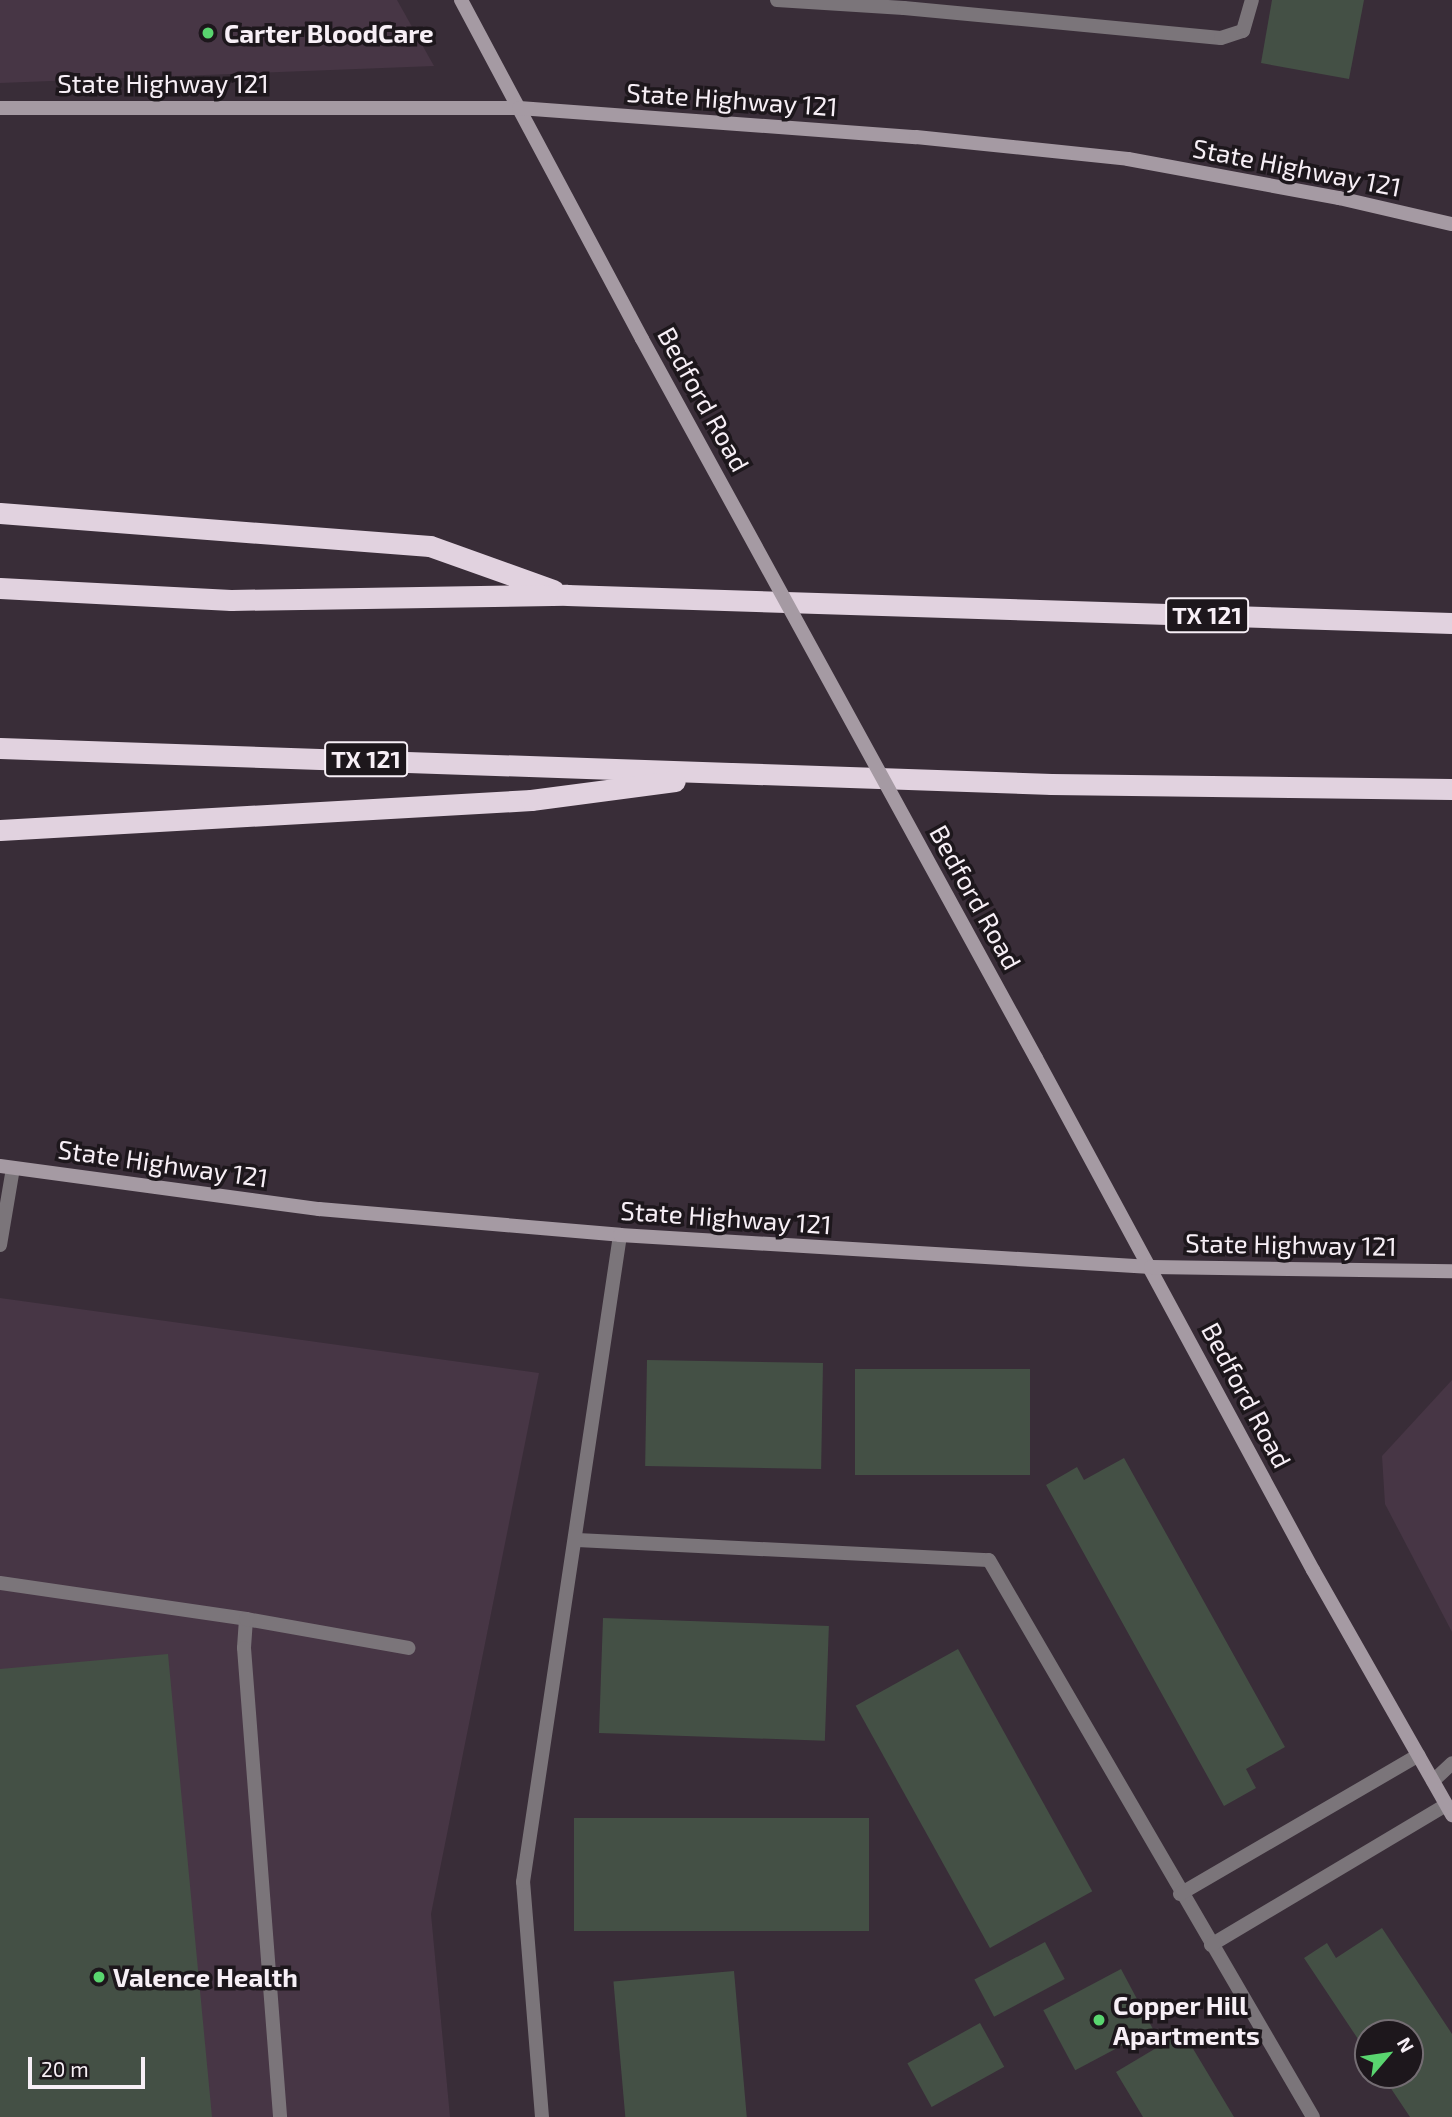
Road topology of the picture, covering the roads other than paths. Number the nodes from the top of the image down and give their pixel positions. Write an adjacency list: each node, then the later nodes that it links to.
1 (461, 0): 5 (main road, Bedford Road)
2 (776, 0): 3 (lane)
3 (1252, 0)
4 (0, 107): 5 (main road, State Highway 121)
5 (519, 108): 6 (main road, State Highway 121); 18 (main road, Bedford Road, bridge)
6 (1452, 225)
7 (0, 513): 9 (highway)
8 (0, 588): 9 (highway, TX 121)
9 (568, 595): 10 (highway, TX 121)
10 (1452, 623)
11 (0, 748): 12 (highway, TX 121)
12 (732, 774): 13 (highway, TX 121); 14 (highway)
13 (1452, 789)
14 (0, 830)
15 (6, 1167): 16 (main road, State Highway 121); 17 (lane)
16 (620, 1235): 18 (main road, State Highway 121); 20 (lane)
17 (0, 1245)
18 (1151, 1267): 19 (main road, State Highway 121); 24 (main road, Bedford Road)
19 (1452, 1271)
20 (577, 1540): 28 (lane); 31 (lane)
21 (0, 1583): 22 (lane)
22 (246, 1619): 23 (lane); 30 (lane)
23 (408, 1648)
24 (1419, 1755): 26 (main road, Bedford Road); 28 (lane)
25 (1452, 1763): 26 (lane)
26 (1433, 1780): 27 (main road, Bedford Road)
27 (1449, 1810): 29 (lane)
28 (1180, 1894): 29 (lane)
29 (1211, 1945): 32 (lane)
30 (280, 2117)
31 (542, 2117)
32 (1313, 2117)

